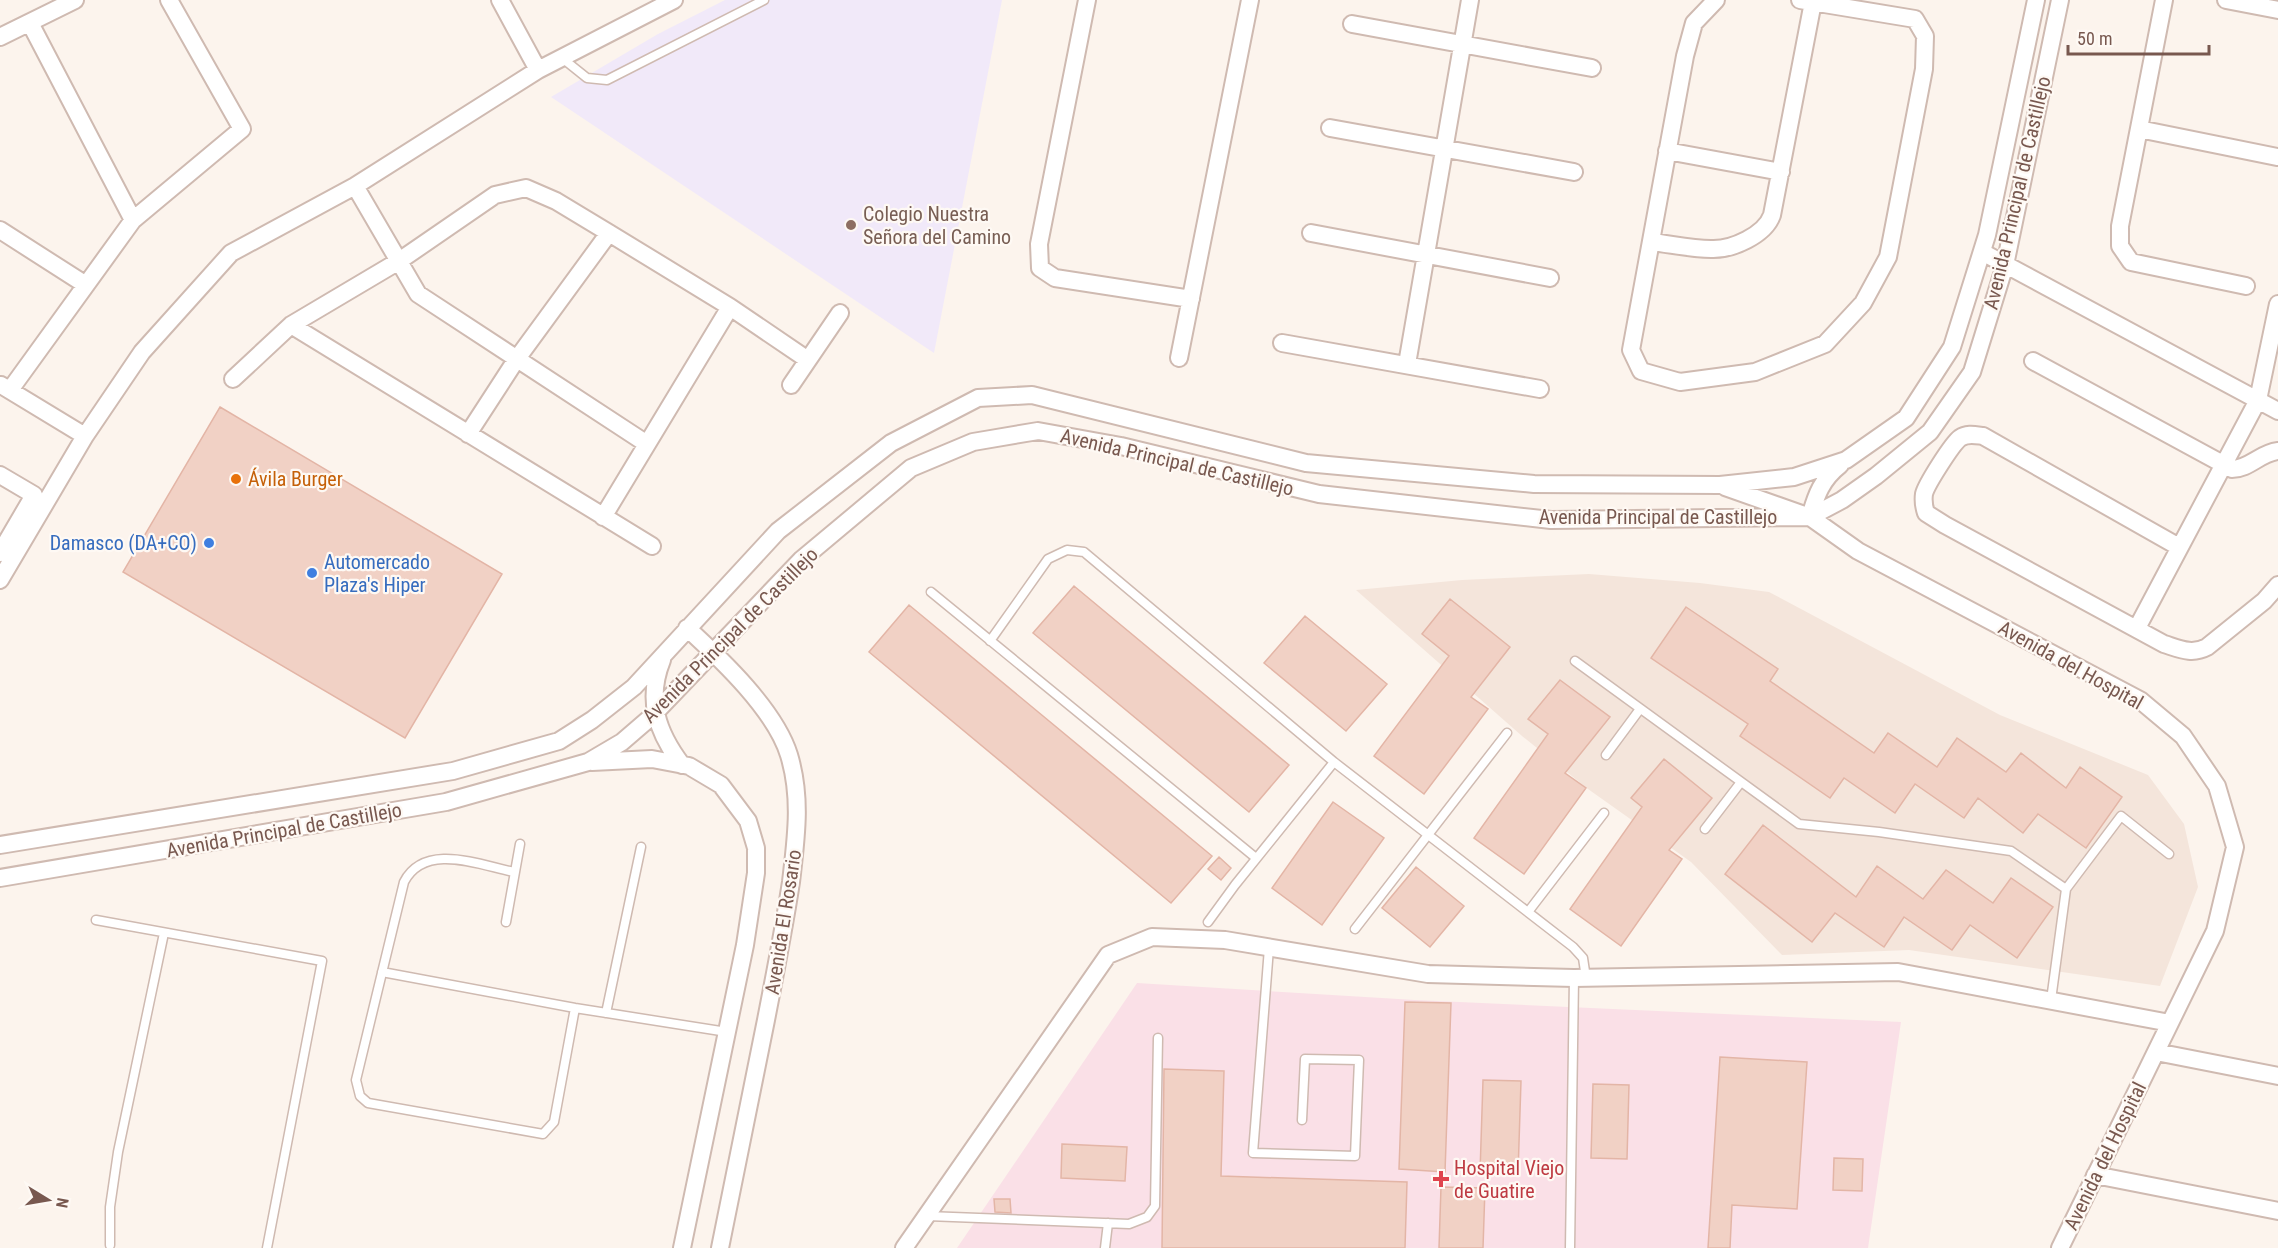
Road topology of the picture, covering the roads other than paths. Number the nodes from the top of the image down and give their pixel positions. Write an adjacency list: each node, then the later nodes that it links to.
1 (75, 0): 16 (street)
2 (169, 0): 31 (street)
3 (500, 0): 22 (street)
4 (674, 0): 20 (street)
5 (764, 0): 20 (lane)
6 (1087, 0): 43 (street)
7 (1250, 0): 43 (street)
8 (1470, 0): 19 (street)
9 (1716, 0): 26 (street)
10 (2036, 0): 36 (street, Avenida Principal de Castillejo)
11 (2060, 0): 39 (street, Avenida Principal de Castillejo)
12 (2164, 0): 24 (street)
13 (2226, 0): 15 (street)
14 (1807, 1): 29 (street); 35 (street)
15 (2278, 10)
16 (30, 22): 18 (street); 31 (street)
17 (1352, 24): 19 (street)
18 (0, 37)
19 (1462, 44): 21 (street); 25 (street)
20 (562, 58): 22 (street)
21 (1592, 68)
22 (537, 70): 30 (street)
23 (1330, 128): 25 (street)
24 (2139, 129): 27 (street); 42 (street)
25 (1444, 150): 28 (street); 37 (street)
26 (1667, 151): 29 (street); 35 (street)
27 (2277, 157)
28 (1574, 172)
29 (1781, 172): 35 (street)
30 (355, 186): 38 (street); 61 (street)
31 (133, 220): 41 (street)
32 (0, 230): 41 (street)
33 (609, 233): 38 (street); 45 (street); 50 (street)
34 (1311, 233): 37 (street)
35 (1651, 242)
36 (1982, 252): 39 (street); 64 (street, Avenida Principal de Castillejo)
37 (1426, 254): 40 (street); 53 (street)
38 (399, 261): 47 (street); 50 (street)
39 (2005, 265): 58 (street); 69 (street, Avenida Principal de Castillejo)
40 (1550, 278)
41 (86, 285): 56 (street)
42 (2246, 286)
43 (1191, 299): 49 (street)
44 (2278, 304): 58 (street)
45 (730, 307): 51 (street); 62 (street)
46 (840, 313): 51 (street)
47 (291, 325): 54 (street); 60 (street)
48 (1281, 343): 53 (street)
49 (1179, 358)
50 (516, 360): 60 (street); 62 (street)
51 (808, 360): 55 (street)
52 (2032, 361): 65 (street)
53 (1407, 364): 57 (street)
54 (233, 379)
55 (791, 385)
56 (5, 387): 61 (street)
57 (1540, 389)
58 (2258, 400): 59 (street); 65 (street)
59 (2278, 411)
60 (468, 434): 68 (street)
61 (85, 436): 73 (street)
62 (647, 444): 68 (street)
63 (2278, 451): 65 (street)
64 (1846, 460): 67 (street, Avenida Principal de Castillejo); 69 (street)
65 (2223, 462): 71 (street)
66 (0, 475): 72 (street)
67 (1720, 485): 69 (street, Avenida del Hospital); 76 (street, Avenida Principal de Castillejo)
68 (603, 517): 70 (street)
69 (1810, 517): 79 (street, Avenida Principal de Castillejo); 113 (street, Avenida del Hospital)
70 (652, 546)
71 (2179, 547): 77 (street); 77 (street)
72 (0, 553)
73 (0, 580)
74 (2278, 585): 77 (street)
75 (931, 592): 78 (lane)
76 (687, 628): 79 (street, Avenida El Rosario); 80 (street, Avenida Principal de Castillejo)
77 (2137, 628)
78 (990, 641): 87 (lane); 97 (lane)
79 (714, 653): 83 (street, Avenida Principal de Castillejo); 126 (street, Avenida El Rosario)
80 (664, 654): 83 (street); 94 (street, Avenida Principal de Castillejo)
81 (1575, 662): 82 (lane)
82 (1640, 709): 85 (lane); 89 (lane)
83 (656, 712): 86 (street, Avenida Principal de Castillejo); 88 (street)
84 (1507, 733): 92 (lane)
85 (1606, 754)
86 (588, 762): 88 (street, Avenida El Rosario); 99 (street, Avenida Principal de Castillejo)
87 (1334, 762): 92 (lane); 97 (lane)
88 (682, 765): 114 (street, Avenida El Rosario)
89 (1741, 782): 91 (lane); 100 (lane)
90 (1604, 813): 101 (lane)
91 (1704, 829)
92 (1428, 834): 101 (lane); 105 (lane)
93 (520, 844): 98 (lane)
94 (0, 845)
95 (641, 847): 112 (lane)
96 (2169, 854): 100 (lane)
97 (1256, 858): 104 (lane)
98 (514, 872): 103 (lane); 108 (lane)
99 (0, 878)
100 (2066, 890): 110 (lane)
101 (1528, 912): 109 (lane)
102 (96, 920): 106 (lane)
103 (506, 922)
104 (1208, 922)
105 (1355, 929)
106 (164, 933): 123 (lane); 124 (lane)
107 (1269, 948): 109 (street); 118 (lane); 121 (street)
108 (382, 972): 111 (lane); 111 (lane)
109 (1580, 978): 110 (street); 129 (lane)
110 (2050, 1000): 113 (street)
111 (575, 1008): 112 (lane)
112 (606, 1013): 114 (lane)
113 (2170, 1023): 116 (street, Avenida del Hospital)
114 (727, 1032): 125 (street, Avenida El Rosario)
115 (1158, 1038): 122 (lane)
116 (2156, 1052): 117 (street); 119 (street, Avenida del Hospital)
117 (2278, 1076)
118 (1302, 1120)
119 (2095, 1175): 120 (street); 130 (street, Avenida del Hospital)
120 (2278, 1210)
121 (927, 1216): 122 (lane); 127 (street)
122 (1108, 1223): 128 (lane)
123 (110, 1245)
124 (267, 1248)
125 (682, 1248)
126 (720, 1248)
127 (904, 1248)
128 (1105, 1248)
129 (1570, 1248)
130 (2060, 1248)

